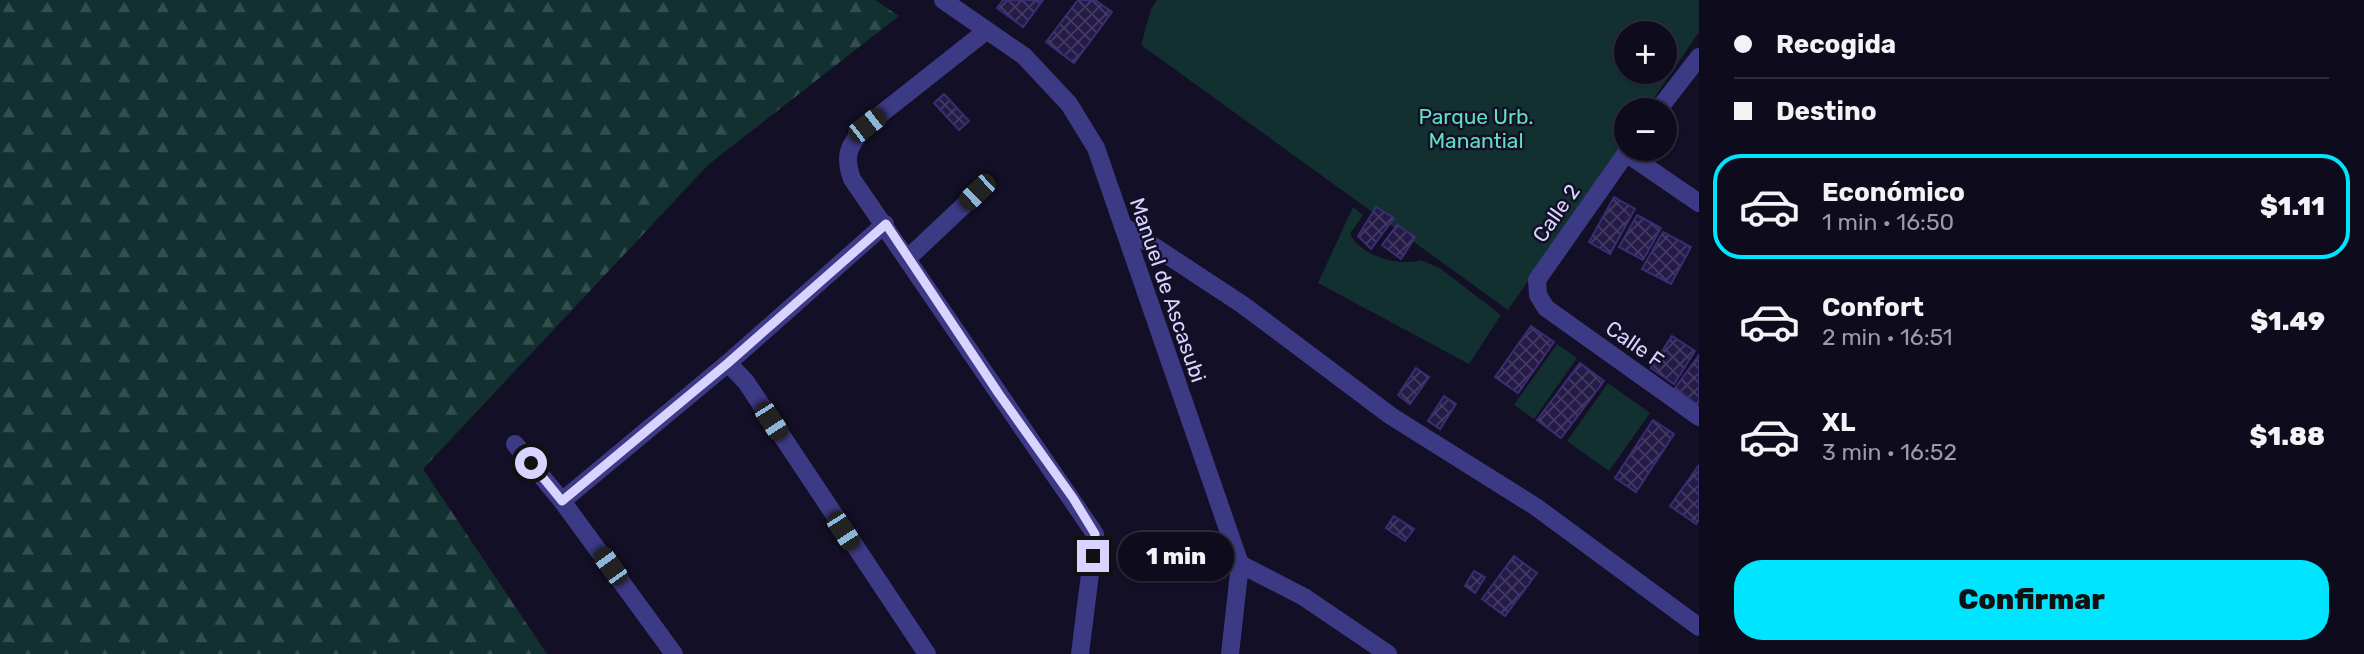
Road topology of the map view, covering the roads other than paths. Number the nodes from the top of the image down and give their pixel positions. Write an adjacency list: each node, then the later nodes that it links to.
1 (943, 0): 2 (street, Manuel de Ascasubi)
2 (986, 32): 9 (street); 10 (street, Manuel de Ascasubi)
3 (1699, 57): 4 (street)
4 (1667, 98)
5 (1620, 161): 12 (street, Calle 2)
6 (1641, 161): 8 (street)
7 (977, 192): 11 (street)
8 (1699, 203)
9 (886, 224): 11 (street); 13 (street)
10 (1123, 226): 17 (street, Manuel de Ascasubi); 18 (street)
11 (908, 258): 21 (street)
12 (1545, 308): 14 (street, Calle F)
13 (728, 363): 16 (street); 20 (street)
14 (1699, 417)
15 (515, 444): 16 (street)
16 (562, 501): 19 (street)
17 (1240, 564): 22 (street, Manuel de Ascasubi); 23 (street)
18 (1699, 627)
19 (674, 654)
20 (927, 654)
21 (1080, 654)
22 (1230, 654)
23 (1388, 654)

